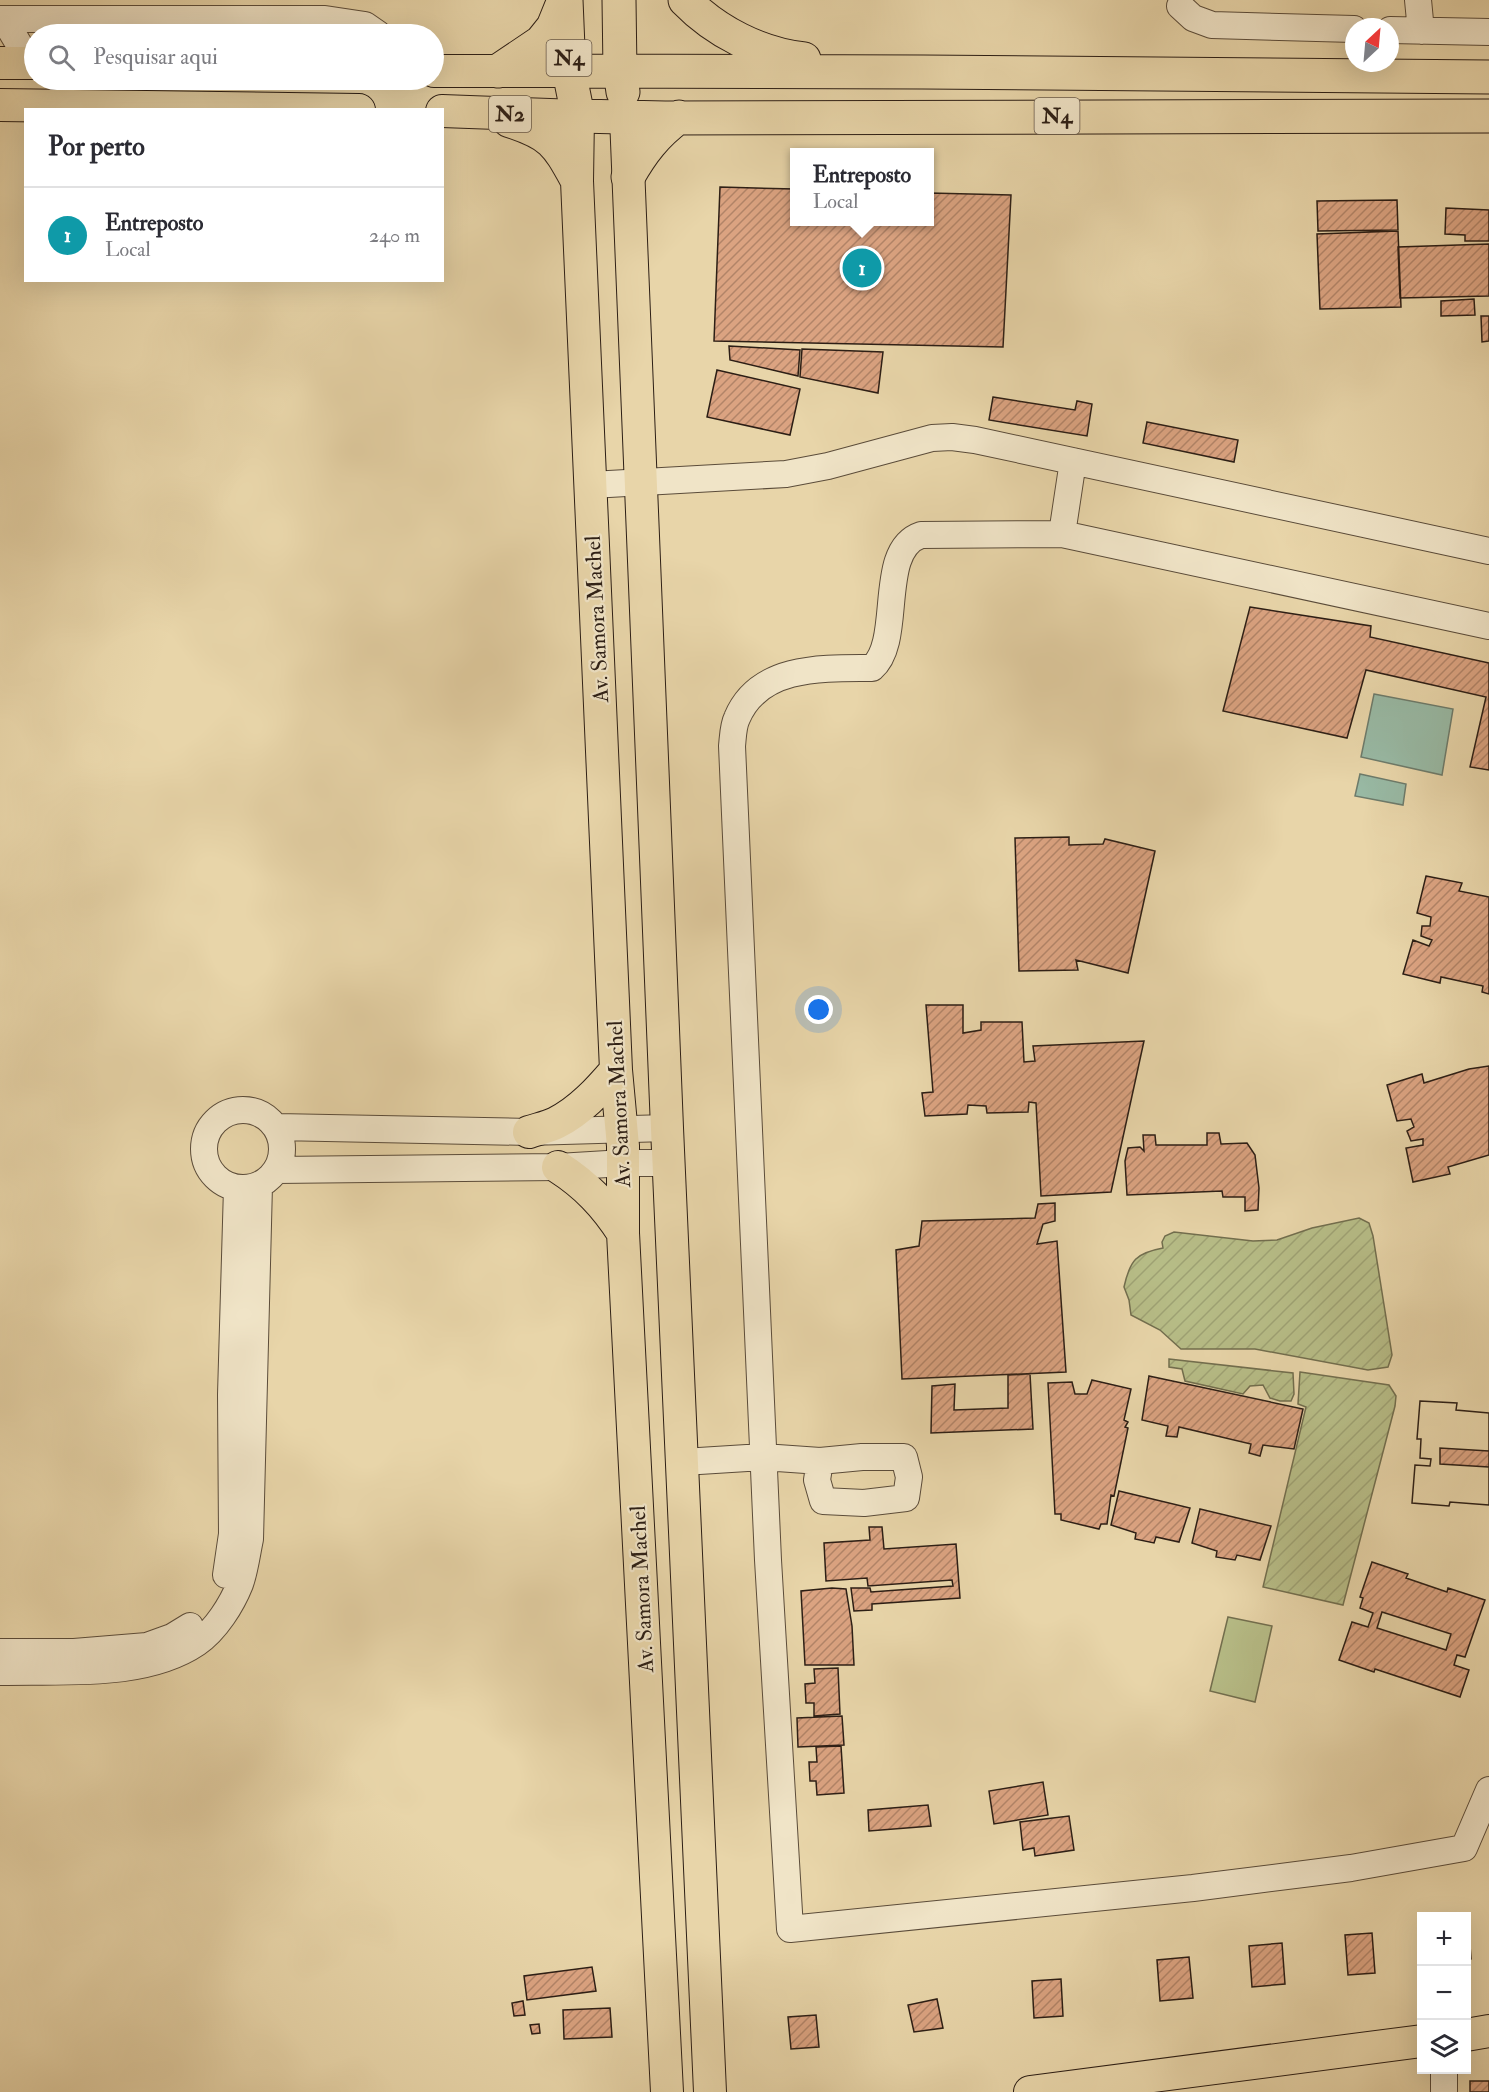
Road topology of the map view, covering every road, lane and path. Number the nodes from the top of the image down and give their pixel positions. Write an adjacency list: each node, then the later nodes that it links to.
1 (565, 0): 14 (highway); 15 (highway, N4)
2 (619, 0): 16 (highway, N4)
3 (685, 0): 17 (highway)
4 (1418, 0): 10 (street)
5 (1180, 6): 8 (street)
6 (2, 19): 7 (street); 12 (street)
7 (358, 24)
8 (1345, 29)
9 (1399, 30): 10 (street)
10 (1420, 31): 11 (street)
11 (1489, 32)
12 (22, 63)
13 (444, 71): 14 (main road, N2)
14 (498, 71): 15 (main road, N2)
15 (569, 71): 16 (highway, N4); 23 (highway, N4)
16 (620, 71): 17 (highway, N4); 25 (highway, N4)
17 (923, 72): 18 (highway, N4)
18 (1489, 77)
19 (0, 105): 20 (main road)
20 (215, 108)
21 (444, 111): 22 (main road, N2)
22 (487, 114): 23 (main road, N2); 28 (main road)
23 (578, 116): 25 (highway, N4); 28 (main road, Av. Samora Machel)
24 (1489, 116): 26 (highway, N4)
25 (626, 117): 26 (highway, N4); 27 (main road, Av. Samora Machel)
26 (679, 117): 27 (highway)
27 (628, 177): 30 (main road, Av. Samora Machel)
28 (577, 181): 31 (main road, Av. Samora Machel)
29 (1073, 461): 30 (street); 32 (street); 33 (street)
30 (642, 481): 31 (street); 38 (main road, Av. Samora Machel)
31 (591, 485): 35 (main road, Av. Samora Machel)
32 (1062, 534): 34 (street); 45 (street)
33 (1489, 550)
34 (1489, 626)
35 (616, 1070): 37 (main road, Av. Samora Machel); 39 (main road)
36 (277, 1127): 39 (street); 43 (street); 43 (street)
37 (621, 1128): 38 (street); 39 (street); 40 (main road, Av. Samora Machel)
38 (667, 1128): 41 (main road, Av. Samora Machel)
39 (529, 1132)
40 (624, 1163): 41 (street); 42 (street); 44 (main road, Av. Samora Machel)
41 (670, 1163): 47 (main road, Av. Samora Machel)
42 (558, 1167): 43 (street); 44 (main road)
43 (258, 1181): 48 (street); 49 (street)
44 (623, 1233): 56 (main road, Av. Samora Machel)
45 (763, 1457): 46 (street); 47 (street); 50 (street)
46 (820, 1461)
47 (683, 1462): 55 (main road, Av. Samora Machel)
48 (0, 1652)
49 (0, 1672)
50 (1489, 1790)
51 (1489, 2031): 52 (main road)
52 (1471, 2034)
53 (1417, 2042): 57 (main road)
54 (1444, 2074): 59 (street)
55 (715, 2084)
56 (664, 2087)
57 (1112, 2087): 58 (main road)
58 (1030, 2092)
59 (1444, 2092)

